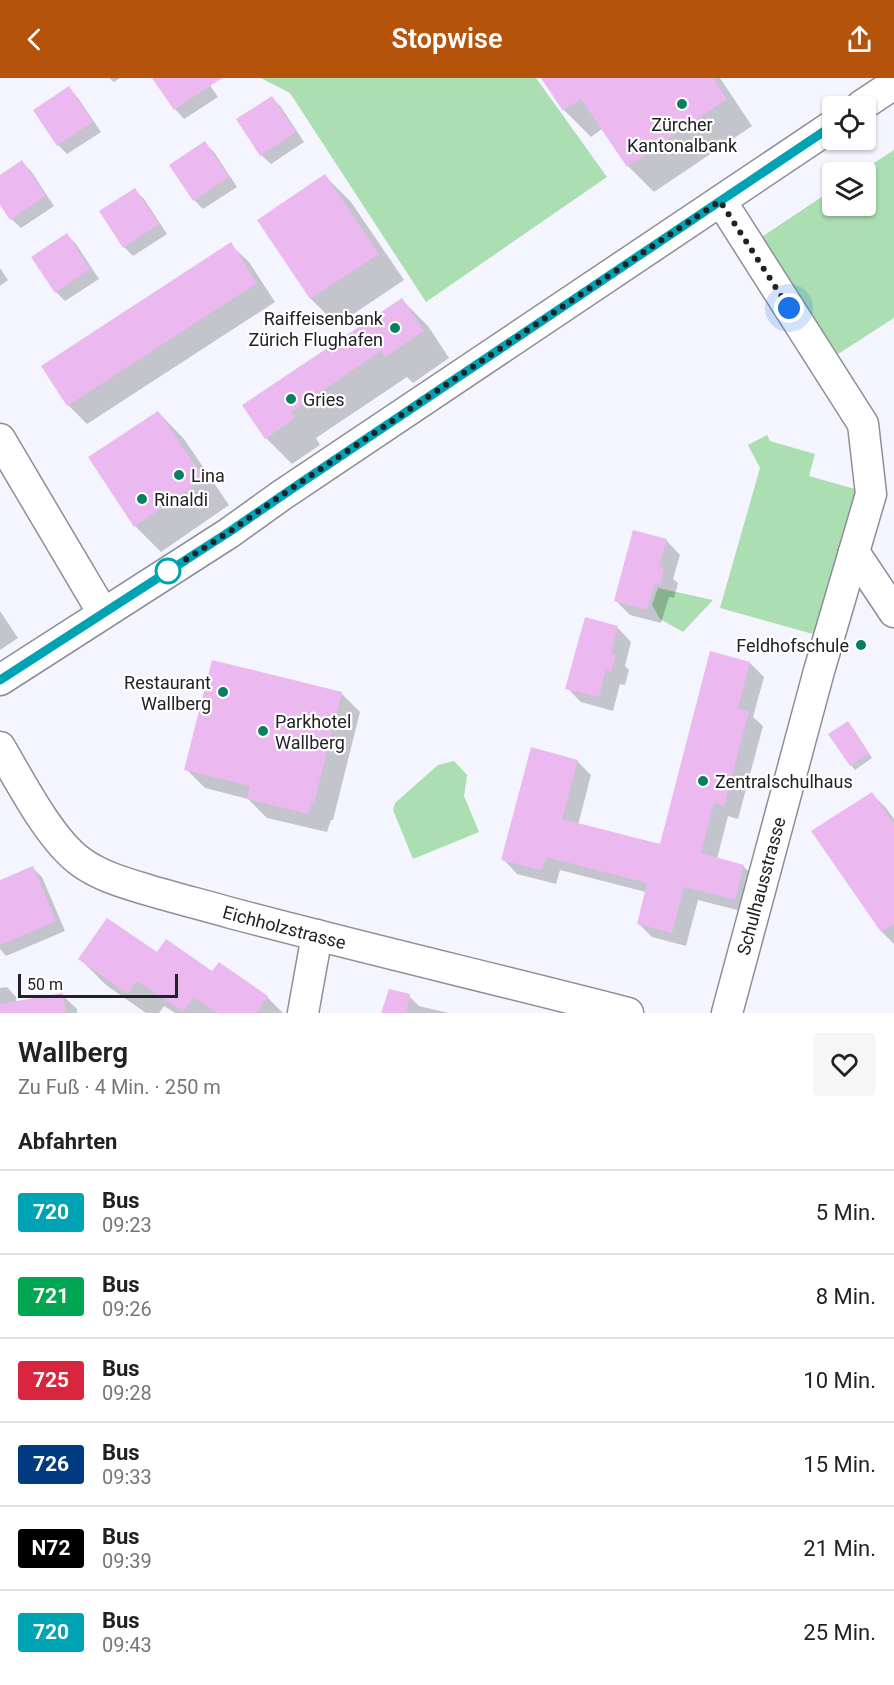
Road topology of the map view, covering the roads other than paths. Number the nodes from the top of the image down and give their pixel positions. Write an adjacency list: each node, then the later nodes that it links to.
1 (894, 84): 2 (street)
2 (876, 96)
3 (822, 133): 4 (street)
4 (720, 201): 6 (street, Schulhausstrasse); 8 (street)
5 (0, 439): 8 (street)
6 (854, 552): 7 (street); 14 (street, Schulhausstrasse)
7 (894, 612)
8 (103, 613): 9 (street)
9 (0, 680)
10 (0, 747): 11 (street, Eichholzstrasse)
11 (317, 935): 12 (street); 13 (street, Eichholzstrasse)
12 (303, 1013)
13 (628, 1013)
14 (727, 1013)

